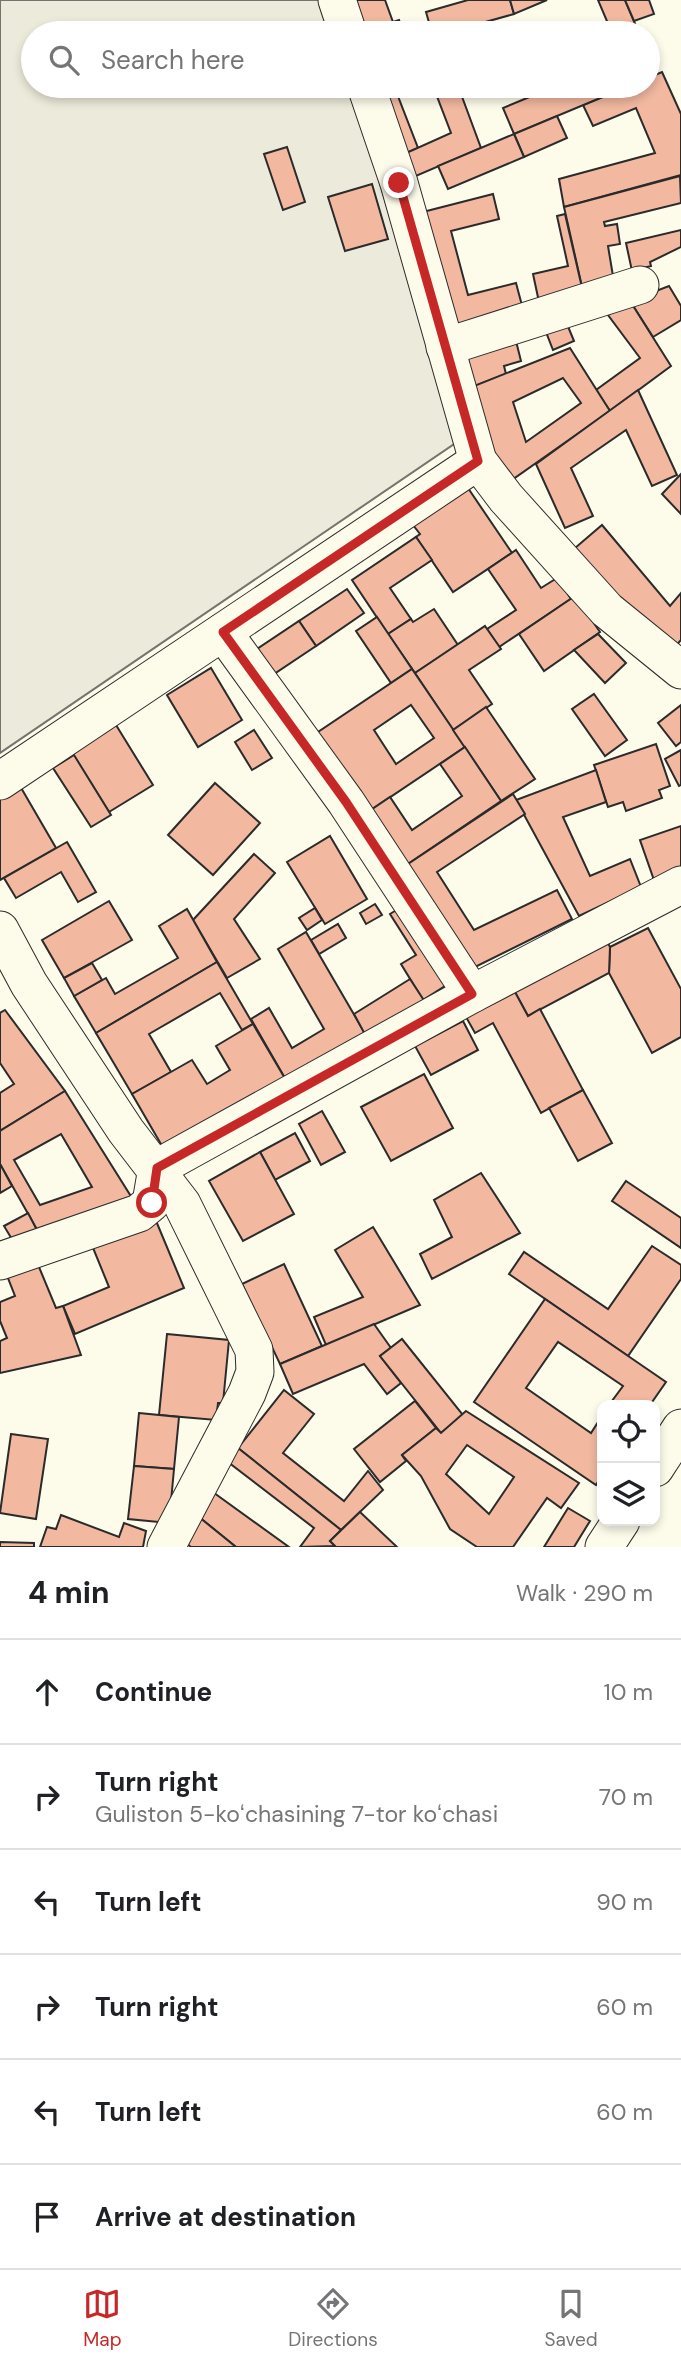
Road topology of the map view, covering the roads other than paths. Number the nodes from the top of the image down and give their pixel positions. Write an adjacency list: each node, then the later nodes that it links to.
1 (337, 0): 2 (street)
2 (344, 21)
3 (370, 98): 5 (street)
4 (640, 285): 5 (street)
5 (445, 347): 6 (street)
6 (478, 461): 7 (street); 8 (street)
7 (223, 632): 9 (street); 12 (street)
8 (679, 666)
9 (0, 780)
10 (681, 884): 12 (street)
11 (0, 930): 13 (street)
12 (472, 994): 13 (street)
13 (157, 1168): 14 (street); 18 (street)
14 (0, 1261)
15 (681, 1428): 16 (street)
16 (658, 1463)
17 (618, 1526): 19 (street)
18 (166, 1547)
19 (604, 1547)

